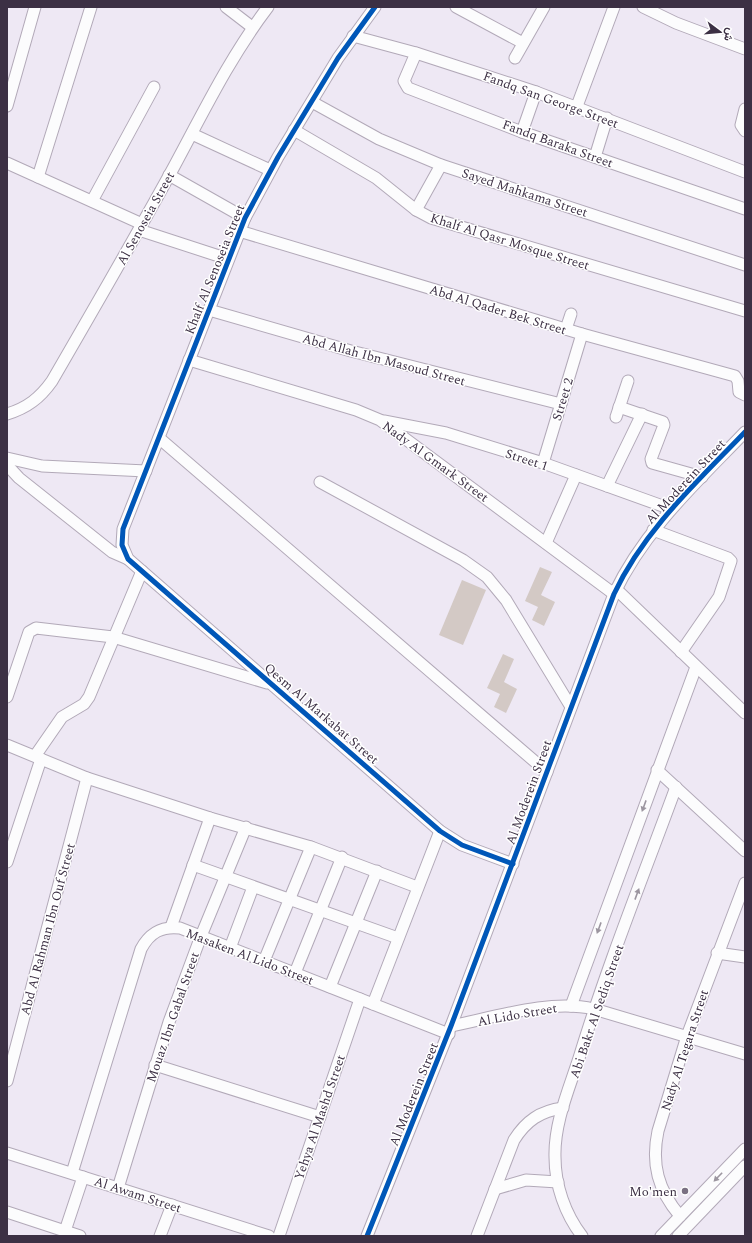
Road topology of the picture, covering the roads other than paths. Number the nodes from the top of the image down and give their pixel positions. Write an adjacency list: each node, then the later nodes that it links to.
1 (35, 7): 20 (street)
2 (91, 7): 34 (street)
3 (226, 7): 11 (street)
4 (268, 7): 11 (street, Al Senoseia Street)
5 (376, 7): 12 (street, Khalf Al Senoseia Street)
6 (456, 7): 10 (street)
7 (544, 7): 13 (street)
8 (614, 7): 21 (street)
9 (643, 7): 14 (street)
10 (471, 10): 13 (street)
11 (252, 27): 27 (street, Al Senoseia Street)
12 (353, 36): 15 (street, Fandq San George Street); 19 (street, Khalf Al Senoseia Street)
13 (523, 43): 16 (street)
14 (745, 49)
15 (416, 53): 18 (street, Fandq San George Street); 26 (street, Fandq Baraka Street)
16 (515, 58)
17 (154, 87): 35 (street)
18 (536, 92): 21 (street, Fandq San George Street); 26 (street)
19 (312, 102): 24 (street, Khalf Al Senoseia Street); 30 (street, Sayed Mahkama Street)
20 (7, 106)
21 (577, 106): 23 (street, Fandq San George Street)
22 (745, 109): 25 (street)
23 (607, 118): 28 (street); 32 (street, Fandq San George Street)
24 (294, 130): 31 (street, Khalf Al Senoseia Street); 37 (street, Khalf Al Qasr Mosque Street)
25 (745, 131)
26 (522, 132): 28 (street, Fandq Baraka Street)
27 (192, 134): 31 (street); 33 (street, Al Senoseia Street)
28 (595, 157): 36 (street, Fandq Baraka Street)
29 (7, 163): 34 (street)
30 (440, 165): 37 (street); 42 (street, Sayed Mahkama Street)
31 (270, 170): 38 (street, Khalf Al Senoseia Street)
32 (745, 172)
33 (169, 176): 38 (street); 39 (street, Al Senoseia Street)
34 (38, 177): 35 (street)
35 (92, 201): 39 (street)
36 (745, 209)
37 (416, 210): 44 (street, Khalf Al Qasr Mosque Street)
38 (245, 218): 40 (street, Khalf Al Senoseia Street)
39 (141, 227): 41 (street); 53 (street, Al Senoseia Street)
40 (239, 231): 41 (street, Khalf Al Senoseia Street); 46 (street, Abd Al Qader Bek Street)
41 (228, 259): 43 (street, Khalf Al Senoseia Street)
42 (745, 265)
43 (209, 310): 48 (street, Khalf Al Senoseia Street); 51 (street, Abd Allah Ibn Masoud Street)
44 (745, 311)
45 (571, 314): 46 (street)
46 (566, 329): 47 (street, Abd Al Qader Bek Street)
47 (582, 334): 50 (street, Abd Al Qader Bek Street); 51 (street, Street 2)
48 (189, 360): 56 (street, Nady Al Gmark Street); 58 (street, Khalf Al Senoseia Street)
49 (628, 381): 52 (street)
50 (745, 395)
51 (561, 404): 60 (street, Street 2)
52 (619, 406): 54 (street); 55 (street)
53 (7, 414)
54 (642, 414): 64 (street); 66 (street)
55 (616, 418)
56 (380, 420): 60 (street, Street 1); 69 (street, Nady Al Gmark Street)
57 (745, 432): 64 (street, Al Moderein Street)
58 (159, 438): 62 (street, Khalf Al Senoseia Street); 83 (street)
59 (7, 458): 62 (street)
60 (543, 463): 63 (street, Street 1)
61 (7, 465): 70 (street, Qesm Al Markabat Street)
62 (146, 471): 70 (street, Khalf Al Senoseia Street)
63 (576, 475): 66 (street, Street 1); 69 (street)
64 (702, 477): 67 (street, Al Moderein Street)
65 (320, 482): 78 (street)
66 (607, 486): 67 (street, Street 1)
67 (671, 509): 68 (street, Al Moderein Street)
68 (653, 530): 72 (street, Al Moderein Street); 74 (street)
69 (546, 543): 72 (street, Nady Al Gmark Street)
70 (128, 559): 71 (street, Qesm Al Markabat Street)
71 (142, 571): 73 (street); 76 (street, Qesm Al Markabat Street)
72 (615, 591): 74 (street, Nady Al Gmark Street); 78 (street, Al Moderein Street)
73 (113, 637): 76 (street); 77 (street); 81 (street)
74 (681, 652): 75 (street, Nady Al Gmark Street)
75 (696, 666): 79 (street, Nady Al Gmark Street); 82 (street, Abi Bakr Al Sediq Street)
76 (271, 684): 88 (street, Qesm Al Markabat Street)
77 (7, 697)
78 (570, 707): 83 (street, Al Moderein Street)
79 (745, 713)
80 (7, 745): 81 (street)
81 (38, 757): 84 (street); 92 (street)
82 (657, 770): 85 (street); 114 (street, Abi Bakr Al Sediq Street, one-way to 114)
83 (547, 772): 93 (street, Al Moderein Street)
84 (87, 778): 86 (street); 120 (street, Abd Al Rahman Ibn Ouf Street)
85 (676, 787): 90 (street); 115 (street, Abi Bakr Al Sediq Street, one-way to 85)
86 (210, 818): 87 (street); 94 (street)
87 (246, 828): 89 (street); 96 (street, Mouaz Ibn Gabal Street)
88 (440, 831): 93 (street, Qesm Al Markabat Street); 99 (street)
89 (311, 847): 91 (street); 100 (street)
90 (745, 851)
91 (342, 857): 95 (street); 101 (street)
92 (7, 862)
93 (513, 864): 116 (street, Al Moderein Street)
94 (193, 865): 96 (street); 103 (street)
95 (377, 871): 99 (street); 102 (street)
96 (225, 876): 98 (street); 104 (street, Mouaz Ibn Gabal Street)
97 (745, 883): 107 (street, Nady Al Tegara Street)
98 (253, 887): 100 (street); 106 (street)
99 (417, 887): 105 (street)
100 (289, 900): 101 (street); 109 (street)
101 (320, 911): 102 (street); 110 (street)
102 (356, 923): 105 (street); 111 (street)
103 (171, 927): 104 (street, Masaken Al Lido Street); 126 (street, Masaken Al Lido Street)
104 (200, 936): 106 (street, Masaken Al Lido Street); 119 (street, Mouaz Ibn Gabal Street)
105 (398, 938): 113 (street)
106 (230, 948): 109 (street, Masaken Al Lido Street)
107 (717, 953): 108 (street); 117 (street, Nady Al Tegara Street)
108 (745, 957)
109 (264, 961): 110 (street, Masaken Al Lido Street)
110 (295, 973): 111 (street, Masaken Al Lido Street)
111 (330, 987): 112 (street, Masaken Al Lido Street)
112 (360, 999): 113 (street, Masaken Al Lido Street); 122 (street, Yehya Al Mashd Street)
113 (373, 1004): 116 (street, Masaken Al Lido Street)
114 (571, 1006): 115 (street, Al Lido Street); 116 (street, Al Lido Street)
115 (594, 1009): 117 (street, Al Lido Street); 121 (street, Abi Bakr Al Sediq Street)
116 (450, 1030): 138 (street, Al Moderein Street)
117 (687, 1036): 118 (street, Al Lido Street); 132 (street, Nady Al Tegara Street)
118 (745, 1054)
119 (155, 1065): 122 (street); 128 (street, Mouaz Ibn Gabal Street)
120 (7, 1081)
121 (563, 1108): 127 (street, Abi Bakr Al Sediq Street); 129 (street)
122 (320, 1117): 137 (street, Yehya Al Mashd Street)
123 (745, 1149): 132 (street, one-way to 132)
124 (7, 1153): 126 (street, Al Awam Street)
125 (745, 1166): 142 (street)
126 (77, 1175): 128 (street, Al Awam Street); 133 (street, Masaken Al Lido Street)
127 (558, 1182): 129 (street); 140 (street, Abi Bakr Al Sediq Street)
128 (118, 1188): 130 (street, Al Awam Street)
129 (495, 1189): 139 (street)
130 (172, 1205): 135 (street); 136 (street, Al Awam Street)
131 (7, 1212): 133 (street)
132 (680, 1216): 141 (street)
133 (65, 1231): 134 (street)
134 (80, 1236)
135 (160, 1236)
136 (270, 1236)
137 (279, 1236)
138 (367, 1236)
139 (477, 1236)
140 (582, 1236)
141 (661, 1236)
142 (678, 1236)

